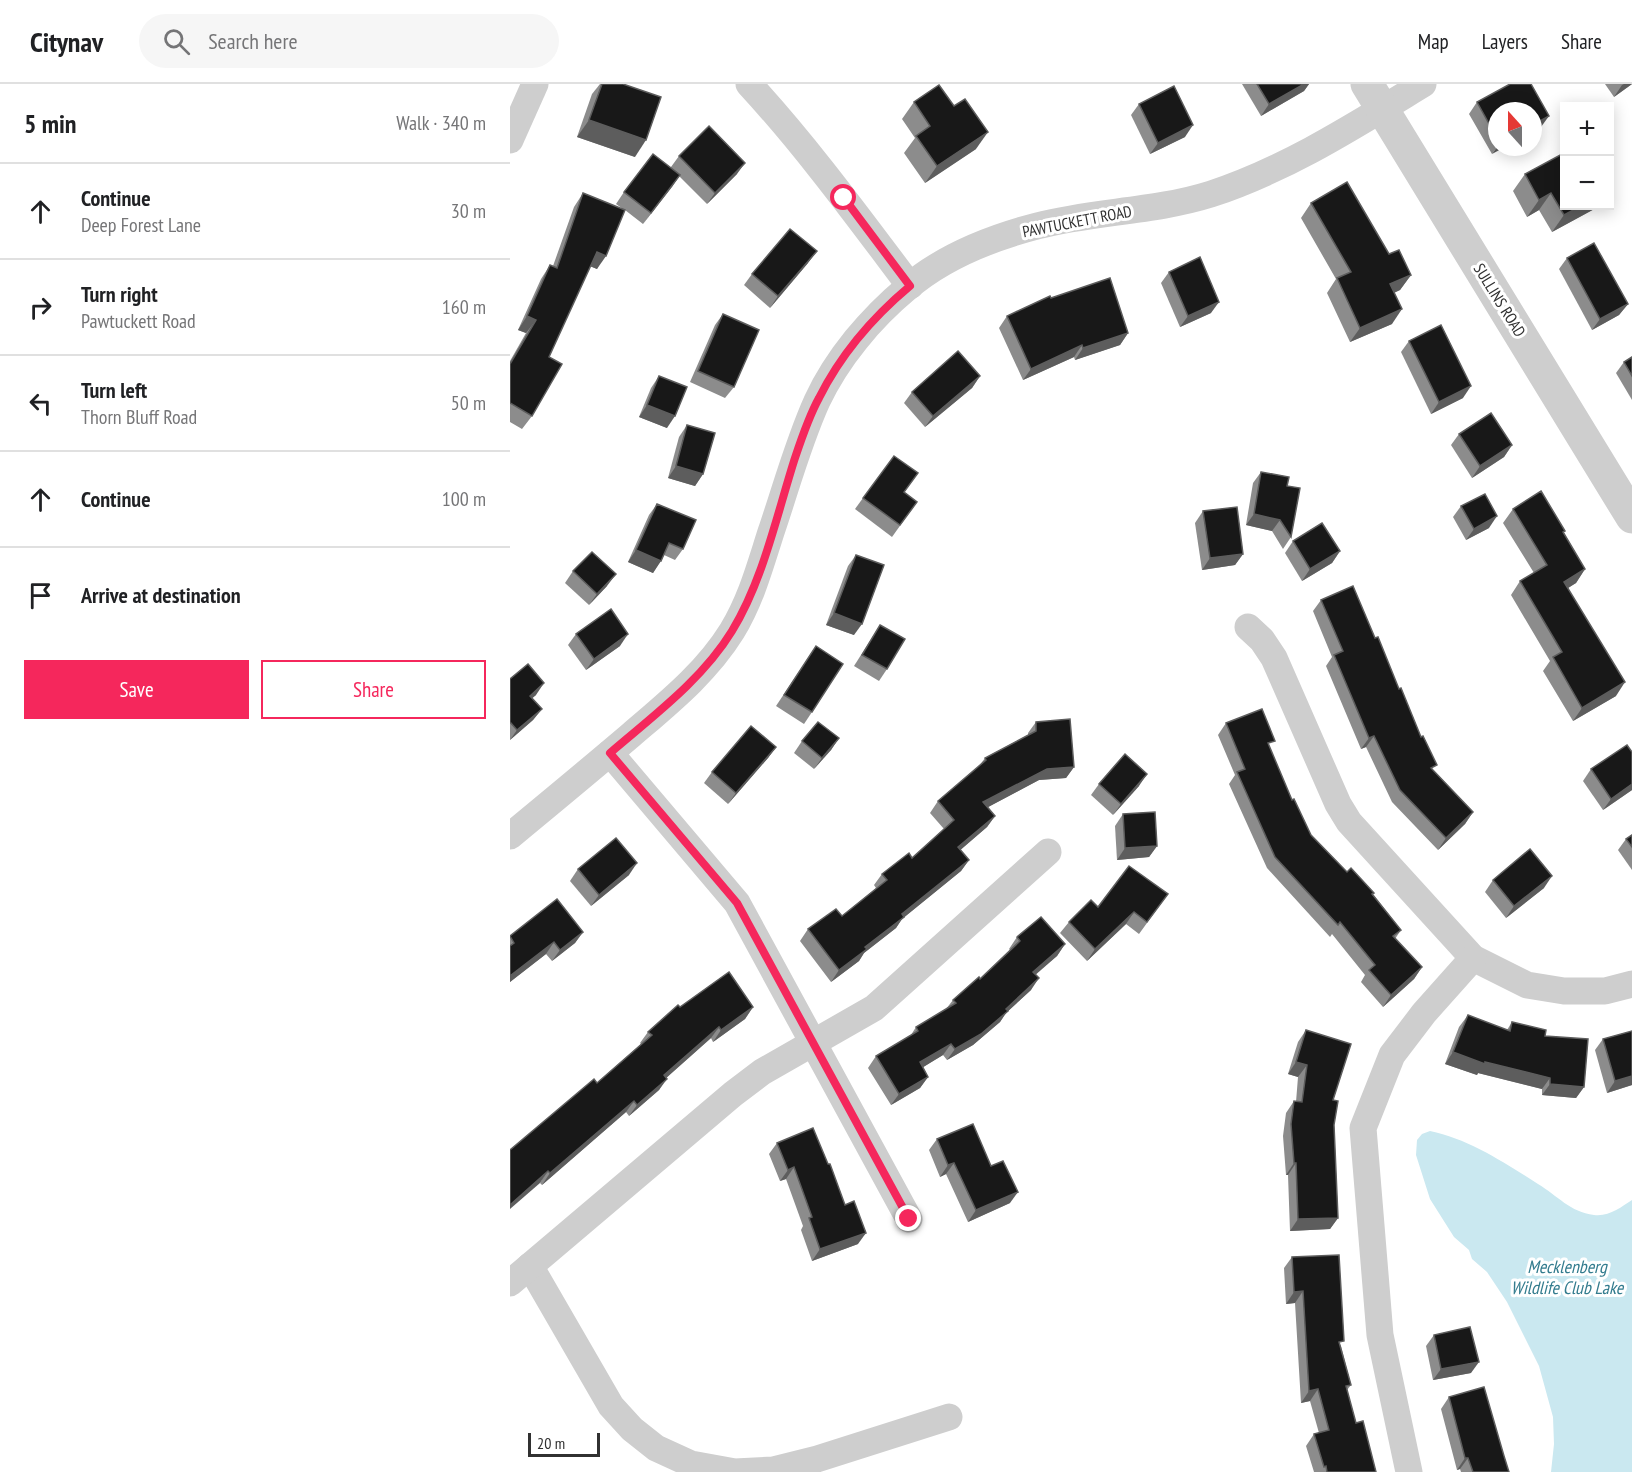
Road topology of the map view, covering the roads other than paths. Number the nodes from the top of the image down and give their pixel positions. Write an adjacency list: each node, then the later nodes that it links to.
1 (535, 84): 5 (street)
2 (749, 84): 6 (street)
3 (1423, 84): 4 (street, PAWTUCKETT ROAD)
4 (1375, 96): 6 (street, PAWTUCKETT ROAD); 7 (street, SULLINS ROAD)
5 (510, 140)
6 (910, 286): 9 (street, PAWTUCKETT ROAD)
7 (1631, 511)
8 (1248, 627): 12 (street)
9 (610, 753): 10 (street, PAWTUCKETT ROAD); 14 (street)
10 (510, 837)
11 (1048, 852): 14 (street)
12 (1473, 958): 13 (street); 18 (street)
13 (1632, 984)
14 (813, 1043): 15 (street); 16 (street)
15 (909, 1219)
16 (520, 1274): 17 (street)
17 (949, 1416)
18 (1409, 1472)

